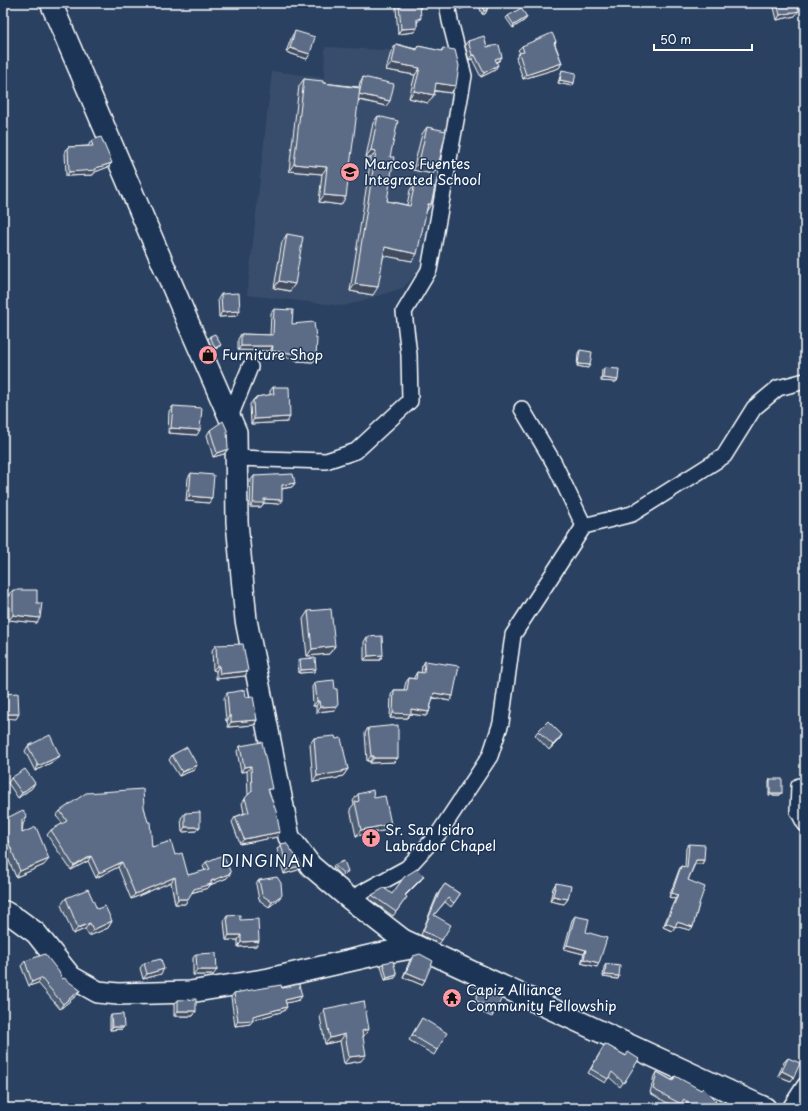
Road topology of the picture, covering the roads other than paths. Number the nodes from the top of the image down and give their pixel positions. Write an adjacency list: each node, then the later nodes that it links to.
1 (51, 3): 6 (main road)
2 (447, 3): 7 (street)
3 (250, 367): 6 (street)
4 (805, 381): 8 (street)
5 (522, 409): 8 (street)
6 (230, 418): 7 (main road)
7 (235, 458): 11 (main road)
8 (584, 526): 11 (street)
9 (805, 790): 10 (street)
10 (805, 824)
11 (350, 900): 13 (main road)
12 (3, 912): 13 (main road)
13 (417, 947): 15 (main road)
14 (805, 1085): 16 (street)
15 (765, 1108)
16 (790, 1108)

